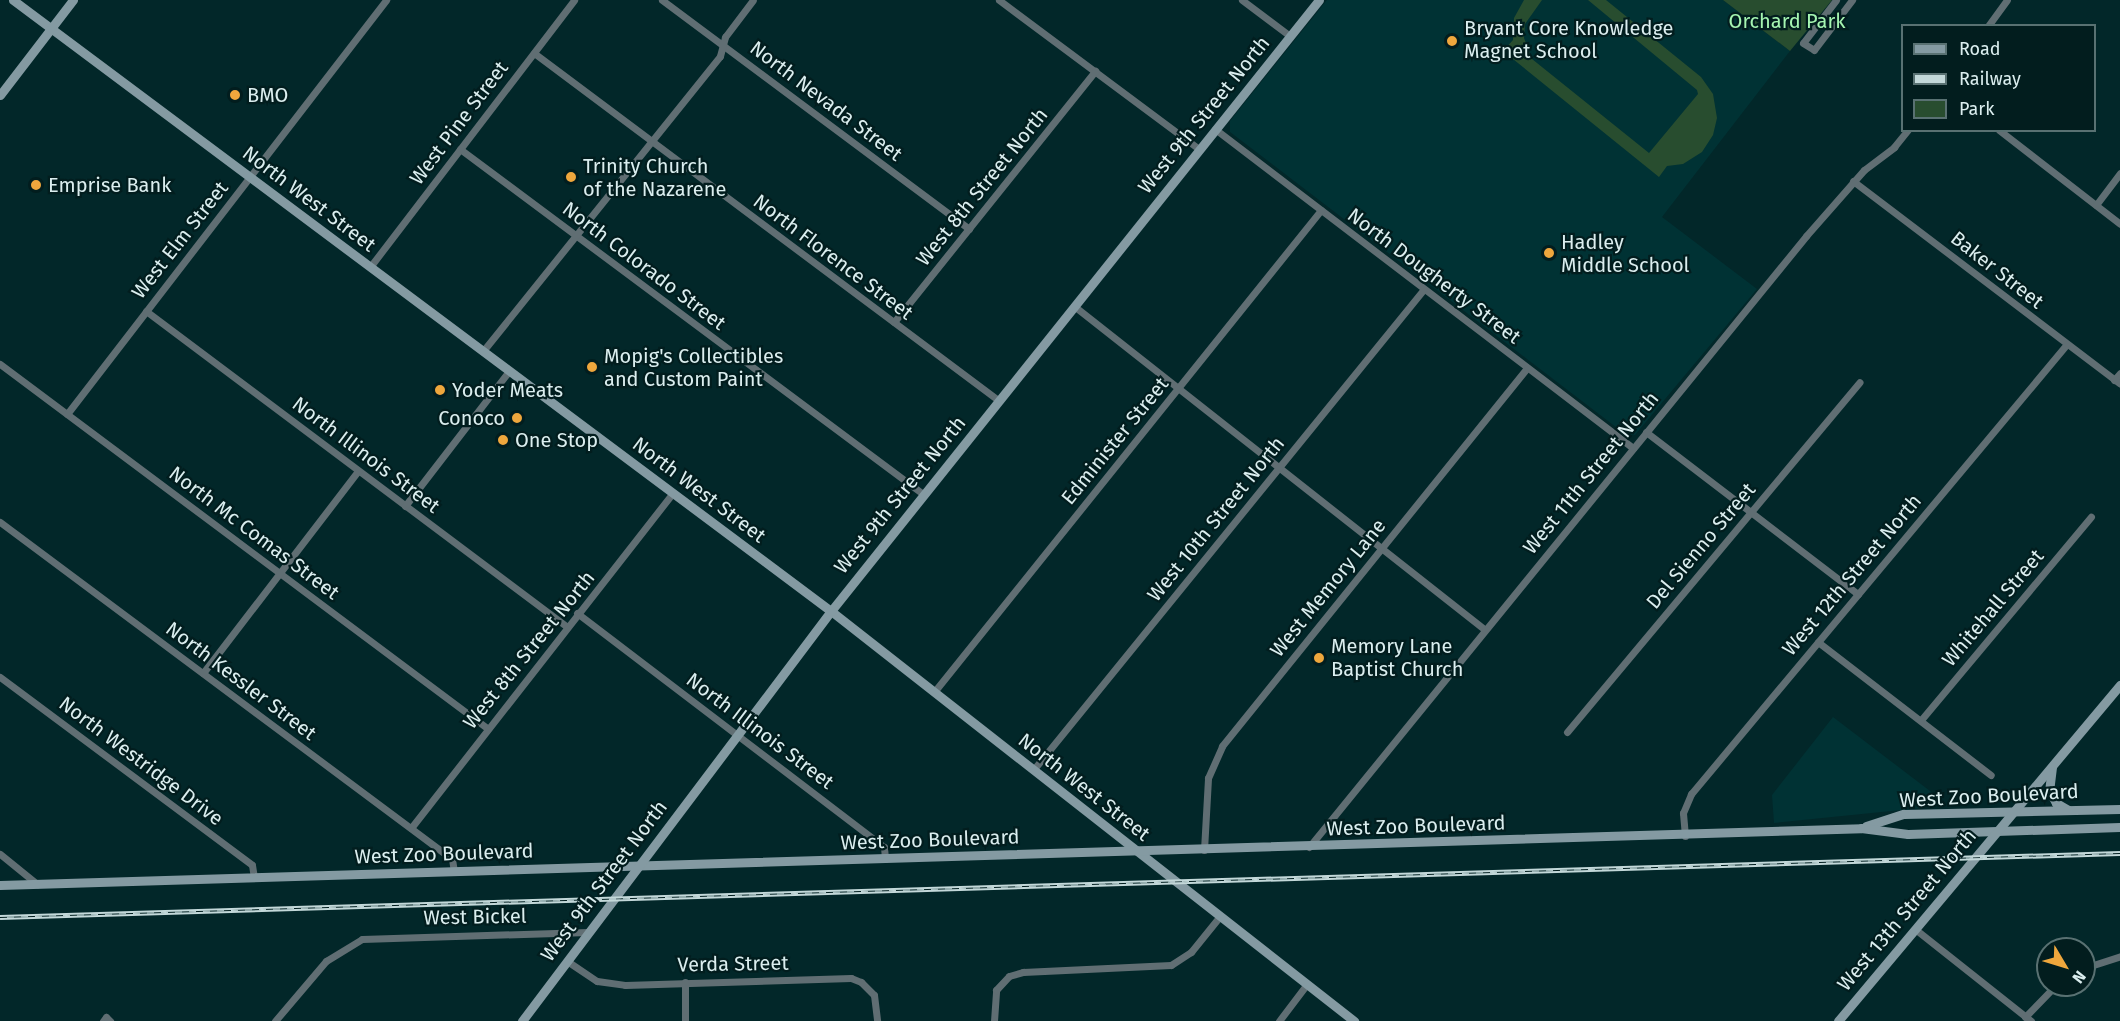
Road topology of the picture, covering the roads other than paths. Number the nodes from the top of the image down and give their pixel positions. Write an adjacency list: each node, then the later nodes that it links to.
1 (13, 0): 14 (main road, North West Street)
2 (73, 0): 14 (main road)
3 (386, 0): 27 (street, West Elm Street)
4 (574, 0): 17 (street, West Pine Street)
5 (663, 0): 16 (street, North Nevada Street)
6 (753, 0): 16 (street)
7 (999, 0): 18 (street)
8 (1242, 0): 15 (street)
9 (1319, 0): 15 (main road, West 9th Street North)
10 (1836, 0): 11 (street)
11 (1852, 0)
12 (2007, 0): 13 (street)
13 (1989, 24)
14 (51, 28): 19 (main road); 27 (main road, North West Street)
15 (1290, 36): 20 (main road, West 9th Street North)
16 (724, 45): 23 (street); 32 (street, North Nevada Street)
17 (534, 53): 23 (street, North Florence Street); 24 (street, West Pine Street)
18 (1095, 71): 25 (street); 32 (street, West 8th Street North)
19 (0, 95)
20 (1215, 129): 25 (main road, West 9th Street North); 30 (street, North Dougherty Street)
21 (1906, 132): 28 (street, West 11th Street North)
22 (2002, 132): 29 (street)
23 (651, 142): 33 (street); 38 (street, North Florence Street)
24 (460, 149): 33 (street, North Colorado Street); 34 (street, West Pine Street)
25 (1199, 149): 36 (main road, West 9th Street North)
26 (2120, 173): 29 (street)
27 (249, 177): 34 (main road, North West Street); 37 (street, West Elm Street)
28 (1853, 181): 39 (street, Baker Street); 50 (street, West 11th Street North)
29 (2096, 205): 31 (street)
30 (1321, 210): 35 (street, North Dougherty Street); 47 (street, Edminister Street)
31 (2120, 224)
32 (969, 229): 38 (street, West 8th Street North)
33 (576, 236): 40 (street); 55 (street, North Colorado Street)
34 (370, 267): 40 (main road, North West Street)
35 (1424, 289): 42 (street, North Dougherty Street); 52 (street, West 10th Street North)
36 (1074, 306): 47 (street); 48 (main road, West 9th Street North)
37 (146, 311): 49 (street, West Elm Street); 53 (street, North Illinois Street)
38 (894, 322): 48 (street, North Florence Street)
39 (2067, 345): 46 (street, Baker Street); 62 (street, West 12th Street North)
40 (483, 351): 43 (main road, North West Street)
41 (0, 364): 49 (street, North Mc Comas Street)
42 (1527, 368): 51 (street, North Dougherty Street); 60 (street, West Memory Lane)
43 (509, 371): 54 (main road, North West Street); 56 (street)
44 (2120, 373): 46 (street)
45 (1860, 382): 57 (street, Del Sienno Street)
46 (2117, 382)
47 (1178, 389): 52 (street); 71 (street, Edminister Street)
48 (998, 400): 55 (main road, West 9th Street North)
49 (67, 414): 61 (street, North Mc Comas Street)
50 (1646, 432): 51 (street, West 11th Street North); 57 (street)
51 (1633, 448): 66 (street, West 11th Street North)
52 (1279, 468): 60 (street); 77 (street, West 10th Street North)
53 (358, 471): 56 (street, North Illinois Street); 61 (street)
54 (673, 493): 63 (main road, North West Street); 64 (street, West 8th Street North)
55 (923, 494): 63 (main road, West 9th Street North)
56 (405, 506): 65 (street, North Illinois Street)
57 (1751, 512): 62 (street); 74 (street, Del Sienno Street)
58 (2091, 517): 72 (street, Whitehall Street)
59 (0, 522): 68 (street, North Kessler Street)
60 (1381, 548): 66 (street); 88 (street, West Memory Lane)
61 (280, 573): 68 (street); 73 (street, North Mc Comas Street)
62 (1858, 594): 67 (street, West 12th Street North)
63 (831, 611): 71 (main road, North West Street); 75 (main road, West 9th Street North)
64 (577, 613): 65 (street, West 8th Street North); 75 (street, North Illinois Street)
65 (566, 626): 73 (street, West 8th Street North)
66 (1484, 629): 87 (street, West 11th Street North)
67 (1818, 642): 72 (street); 86 (street, West 12th Street North)
68 (203, 674): 83 (street, North Kessler Street)
69 (0, 677): 94 (street, North Westridge Drive)
70 (2120, 685): 76 (main road, West 13th Street North)
71 (934, 692): 77 (main road, North West Street)
72 (1921, 720): 78 (street)
73 (488, 728): 83 (street, West 8th Street North)
74 (1567, 732)
75 (737, 734): 91 (street, North Illinois Street); 92 (main road, West 9th Street North)
76 (2053, 764): 80 (main road); 81 (main road, West 13th Street North)
77 (1034, 770): 89 (main road, North West Street)
78 (1991, 775)
79 (2120, 808): 80 (main road, West Zoo Boulevard)
80 (2068, 810): 81 (main road, West Zoo Boulevard)
81 (2012, 812): 84 (main road, West Zoo Boulevard); 85 (main road, West 13th Street North)
82 (2120, 827): 85 (main road, West Zoo Boulevard)
83 (411, 828): 93 (street, North Kessler Street)
84 (1861, 828): 85 (main road, West Zoo Boulevard); 86 (main road, West Zoo Boulevard)
85 (1998, 829): 98 (main road, West 13th Street North)
86 (1685, 836): 87 (main road, West Zoo Boulevard)
87 (1309, 847): 88 (main road, West Zoo Boulevard)
88 (1204, 850): 89 (main road, West Zoo Boulevard)
89 (1138, 852): 91 (main road, West Zoo Boulevard); 97 (main road, North West Street)
90 (0, 854): 95 (street)
91 (885, 860): 92 (main road, West Zoo Boulevard)
92 (638, 867): 93 (main road, West Zoo Boulevard); 99 (main road, West 9th Street North)
93 (454, 872): 94 (main road, West Zoo Boulevard)
94 (254, 877): 95 (main road, West Zoo Boulevard)
95 (37, 884): 96 (main road, West Zoo Boulevard)
96 (0, 885)
97 (1220, 916): 104 (main road, North West Street); 111 (street)
98 (1915, 929): 106 (street); 114 (main road, West 13th Street North)
99 (588, 932): 101 (main road, West 9th Street North); 107 (street, West Bickel)
100 (2120, 956): 102 (street)
101 (567, 961): 103 (street, Verda Street); 108 (main road, West 9th Street North)
102 (2096, 964)
103 (684, 982): 109 (street); 110 (street, Verda Street)
104 (1307, 984): 112 (street); 113 (main road, North West Street)
105 (2046, 997): 106 (street)
106 (2028, 1019)
107 (275, 1021)
108 (522, 1021)
109 (685, 1021)
110 (877, 1021)
111 (994, 1021)
112 (1279, 1021)
113 (1354, 1021)
114 (1838, 1021)

